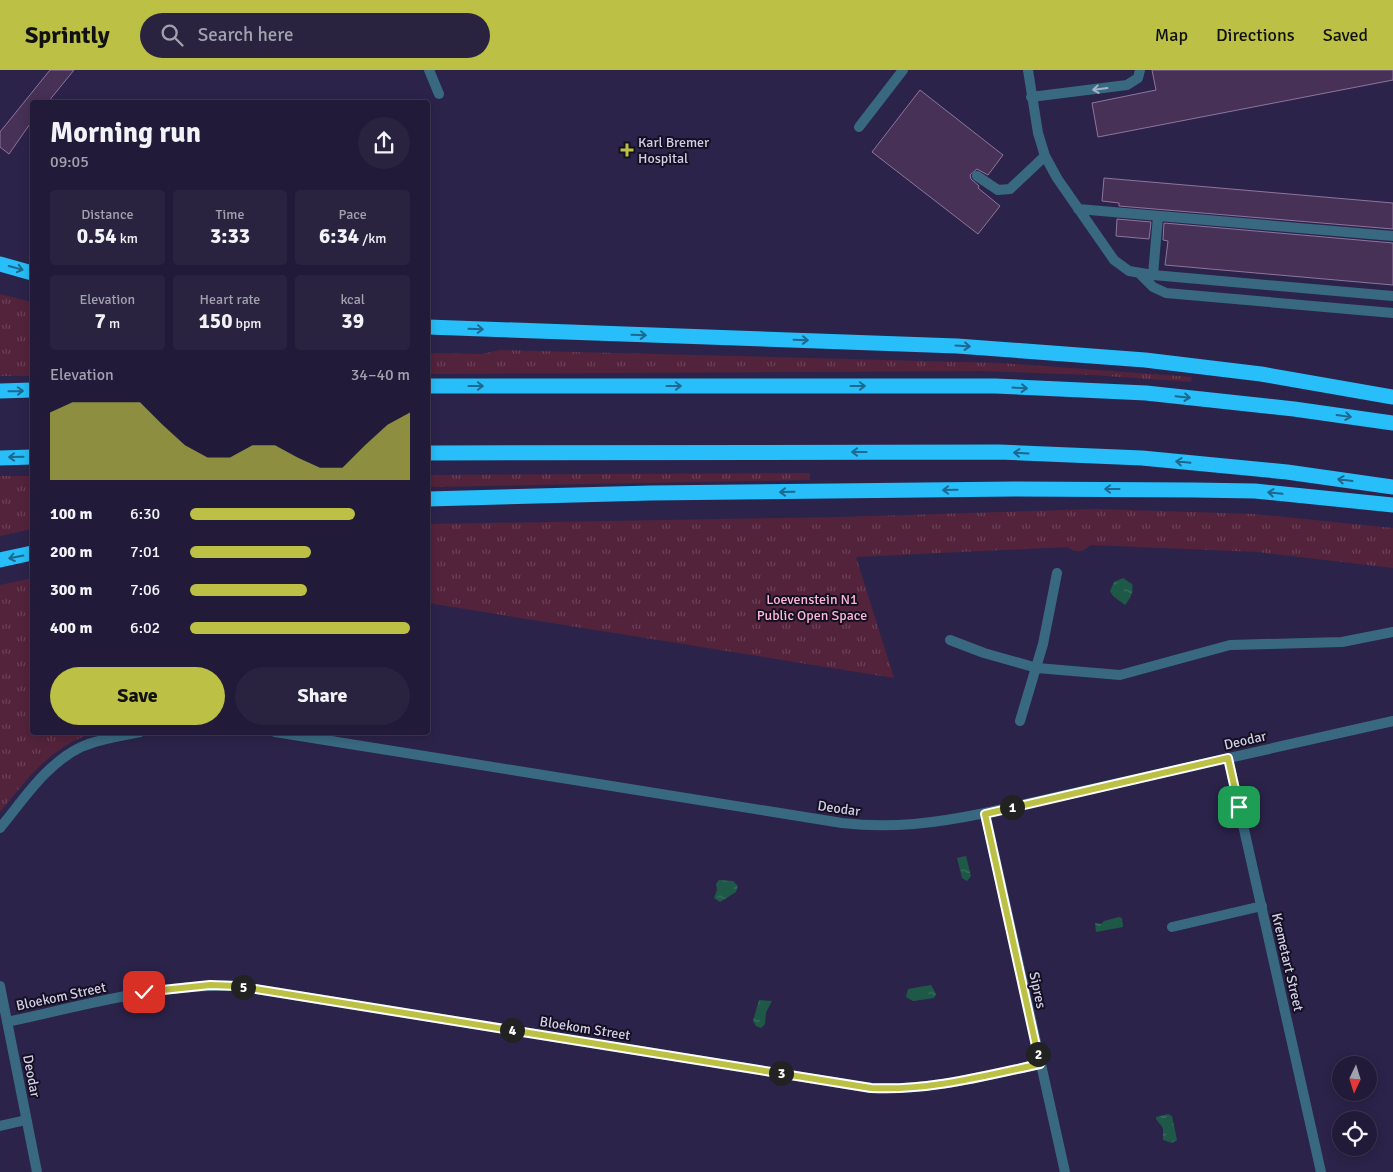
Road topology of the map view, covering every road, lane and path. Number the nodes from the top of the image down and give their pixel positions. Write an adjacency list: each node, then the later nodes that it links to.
1 (429, 70): 5 (street)
2 (903, 70): 7 (street)
3 (1028, 70): 6 (street)
4 (1140, 70): 6 (street, one-way to 6)
5 (440, 94)
6 (1032, 97): 8 (street)
7 (859, 127)
8 (1045, 156): 9 (street); 10 (street)
9 (977, 176)
10 (1078, 209): 11 (street); 15 (street)
11 (1158, 216): 12 (street); 16 (street)
12 (1393, 236)
13 (0, 264): 14 (highway, one-way to 14)
14 (30, 272)
15 (1139, 273): 16 (street); 18 (street)
16 (1153, 275): 17 (street)
17 (1393, 296)
18 (1393, 313)
19 (430, 327): 23 (highway, one-way to 23)
20 (430, 386): 24 (highway, one-way to 24)
21 (30, 390): 22 (highway, one-way to 21)
22 (0, 391)
23 (1393, 397)
24 (1393, 423)
25 (430, 453): 28 (highway, one-way to 25)
26 (30, 457): 27 (highway, one-way to 27)
27 (0, 458)
28 (1393, 487)
29 (430, 499): 30 (highway, one-way to 29)
30 (1393, 505)
31 (30, 554): 32 (highway, one-way to 32)
32 (0, 560)
33 (1057, 573): 36 (street)
34 (1393, 632): 36 (street)
35 (950, 640): 36 (street)
36 (1037, 668): 37 (street)
37 (1020, 721)
38 (1393, 721): 41 (street, Deodar)
39 (126, 735): 43 (street)
40 (294, 735): 42 (street, Deodar)
41 (1228, 758): 42 (street, Deodar); 44 (street, Kremetart Street)
42 (985, 814): 48 (street, Sipres)
43 (0, 828)
44 (1262, 906): 45 (street); 53 (street, Kremetart Street)
45 (1172, 927)
46 (0, 986): 47 (street, Deodar)
47 (7, 1022): 48 (street, Bloekom Street); 49 (street, Deodar)
48 (1040, 1064): 52 (street, Sipres)
49 (26, 1120): 50 (street); 51 (street, Deodar)
50 (0, 1126)
51 (37, 1172)
52 (1064, 1172)
53 (1321, 1172)

